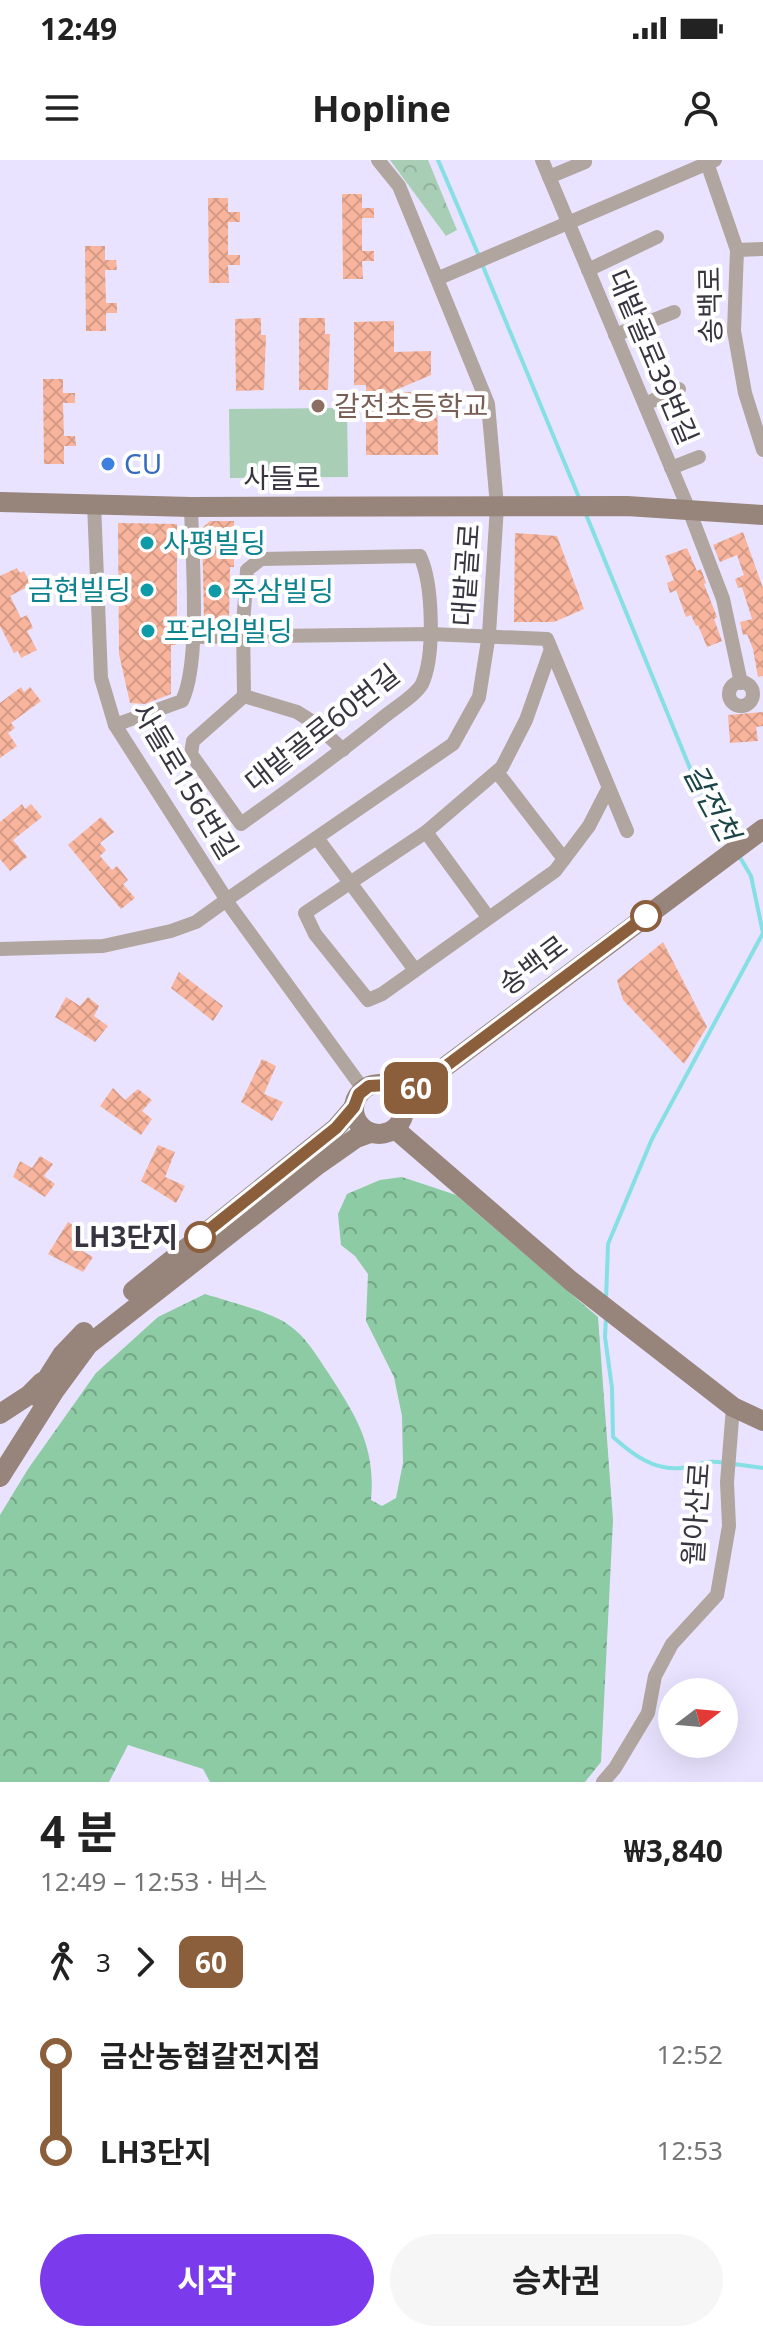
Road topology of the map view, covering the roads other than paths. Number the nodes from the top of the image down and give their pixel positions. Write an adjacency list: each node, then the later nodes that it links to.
1 (378, 160): 11 (street, 대밭골로)
2 (542, 160): 5 (street, 대밭골로39번길)
3 (709, 161): 6 (street); 9 (street, 송백로)
4 (585, 162): 5 (street)
5 (549, 177): 6 (street, 대밭골로39번길)
6 (568, 224): 10 (street, 대밭골로39번길); 11 (street)
7 (657, 237): 10 (street)
8 (763, 249): 9 (street)
9 (737, 250): 16 (street, 송백로)
10 (588, 270): 13 (street, 대밭골로39번길)
11 (439, 278): 21 (street, 대밭골로)
12 (674, 312): 13 (street)
13 (615, 335): 15 (street, 대밭골로39번길)
14 (679, 389): 15 (street)
15 (645, 404): 18 (street, 대밭골로39번길)
16 (763, 450)
17 (699, 457): 18 (street)
18 (671, 468): 23 (street, 대밭골로39번길)
19 (0, 502): 20 (main road, 사들로)
20 (94, 503): 22 (main road, 사들로); 32 (street, 사들로156번길)
21 (497, 506): 22 (main road, 사들로); 23 (main road, 사들로); 26 (street, 대밭골로)
22 (191, 507): 28 (street)
23 (689, 510): 24 (main road); 30 (street)
24 (763, 515)
25 (430, 634): 26 (street, 대밭골로60번길); 27 (street, 대밭골로60번길); 27 (street, 대밭골로60번길); 33 (street, 대밭골로60번길)
26 (489, 634): 29 (street, 대밭골로60번길); 39 (street, 대밭골로)
27 (243, 636): 28 (street, 대밭골로60번길); 31 (street, 대밭골로60번길)
28 (193, 637): 32 (street)
29 (551, 649): 34 (street); 35 (street)
30 (741, 683)
31 (244, 696): 33 (street); 33 (street, 대밭골로60번길)
32 (115, 725): 42 (street, 사들로156번길)
33 (343, 750)
34 (497, 772): 37 (street); 40 (street)
35 (608, 789): 36 (street); 40 (street)
36 (627, 831)
37 (426, 832): 41 (street); 43 (street)
38 (757, 834): 47 (main road, 송백로)
39 (317, 838): 41 (street); 42 (street, 대밭골로)
40 (564, 859): 43 (street)
41 (349, 882): 45 (street); 45 (street)
42 (226, 900): 44 (street, 대밭골로); 46 (street, 사들로156번길)
43 (488, 917): 45 (street)
44 (0, 949)
45 (415, 970)
46 (358, 1098): 47 (main road); 49 (main road); 50 (main road)
47 (402, 1099): 48 (main road)
48 (395, 1129): 49 (main road); 51 (main road)
49 (370, 1133): 54 (main road)
50 (48, 1377): 52 (main road); 54 (main road)
51 (733, 1407): 53 (main road); 56 (street, 월아산로)
52 (0, 1414)
53 (763, 1421)
54 (4, 1454): 55 (main road)
55 (0, 1477)
56 (603, 1782)

